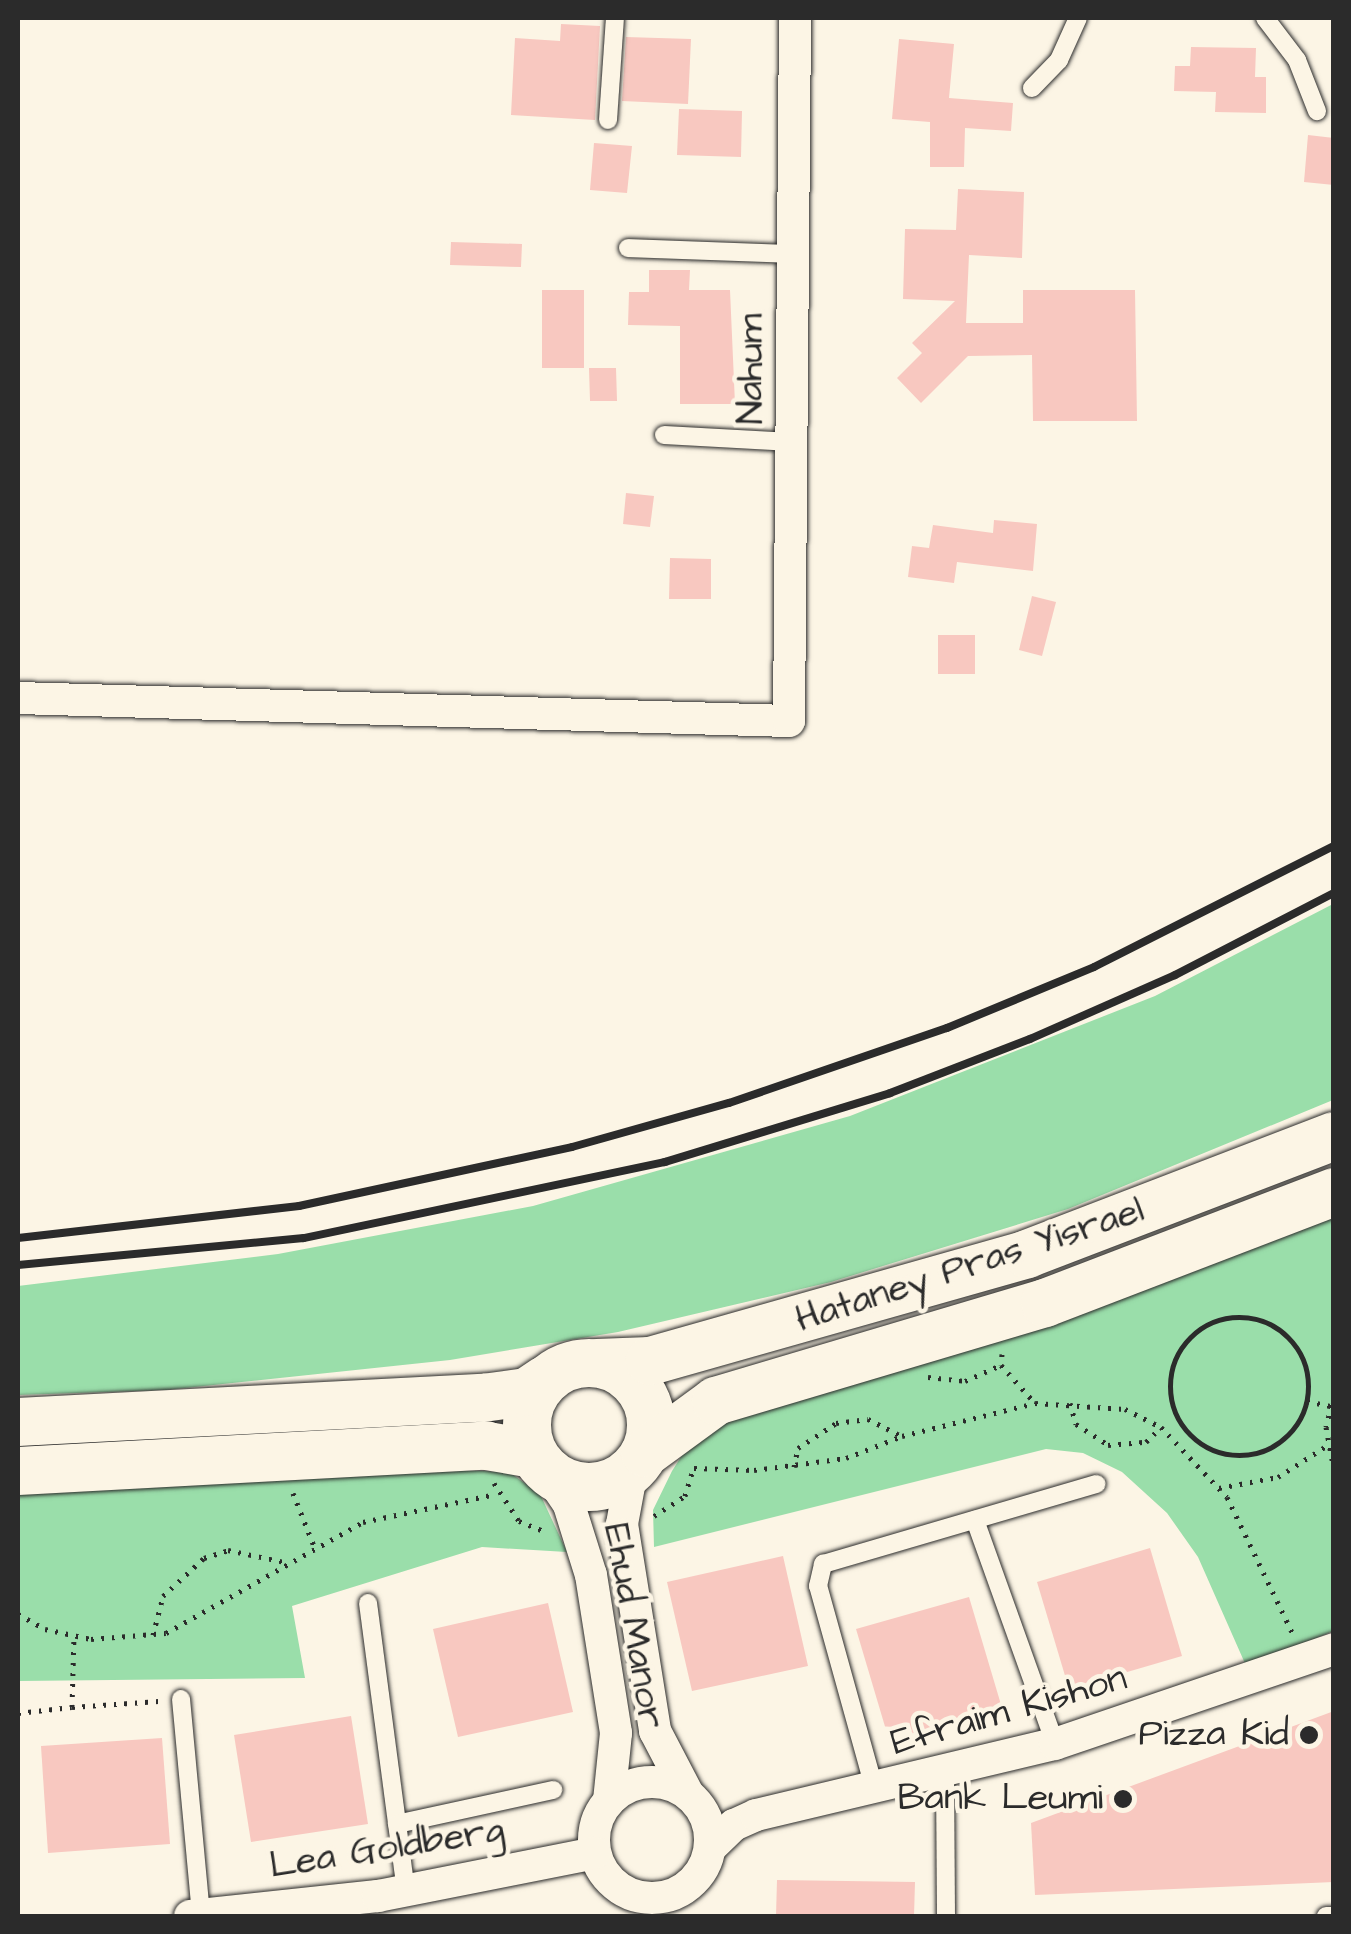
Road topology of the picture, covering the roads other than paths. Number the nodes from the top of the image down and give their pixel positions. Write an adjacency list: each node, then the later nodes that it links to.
1 (615, 18): 7 (lane)
2 (796, 18): 9 (street, Nahum)
3 (1078, 18): 5 (lane)
4 (1265, 18): 6 (lane)
5 (1032, 88)
6 (1317, 110)
7 (608, 120)
8 (628, 248): 9 (lane)
9 (793, 254): 11 (street, Nahum)
10 (664, 436): 11 (lane)
11 (792, 442): 12 (street, Nahum)
12 (18, 698)
13 (1334, 1136): 15 (main road, Hataney Pras Yisrael)
14 (1334, 1192): 18 (main road, Hataney Pras Yisrael)
15 (597, 1363): 16 (main road); 18 (main road)
16 (545, 1380): 17 (main road); 19 (main road)
17 (18, 1422)
18 (639, 1462): 19 (main road); 30 (street, Ehud Manor)
19 (540, 1463): 20 (main road); 31 (street, Ehud Manor)
20 (18, 1471)
21 (1097, 1484): 22 (lane)
22 (975, 1520): 26 (lane); 29 (lane)
23 (368, 1603): 32 (lane)
24 (1334, 1649): 26 (street, Efraim Kishon)
25 (182, 1699): 38 (lane)
26 (1055, 1744): 27 (street, Efraim Kishon)
27 (945, 1772): 29 (street, Efraim Kishon); 40 (lane)
28 (553, 1790): 32 (lane)
29 (876, 1791): 33 (street, Efraim Kishon)
30 (688, 1794): 31 (street); 33 (street)
31 (608, 1801): 34 (street)
32 (397, 1824): 36 (lane)
33 (710, 1848): 35 (street)
34 (595, 1854): 35 (street); 36 (street, Lea Goldberg)
35 (696, 1878): 39 (street)
36 (406, 1890): 38 (street, Lea Goldberg)
37 (190, 1916): 38 (street, Lea Goldberg)
38 (201, 1916)
39 (685, 1916)
40 (946, 1916)

